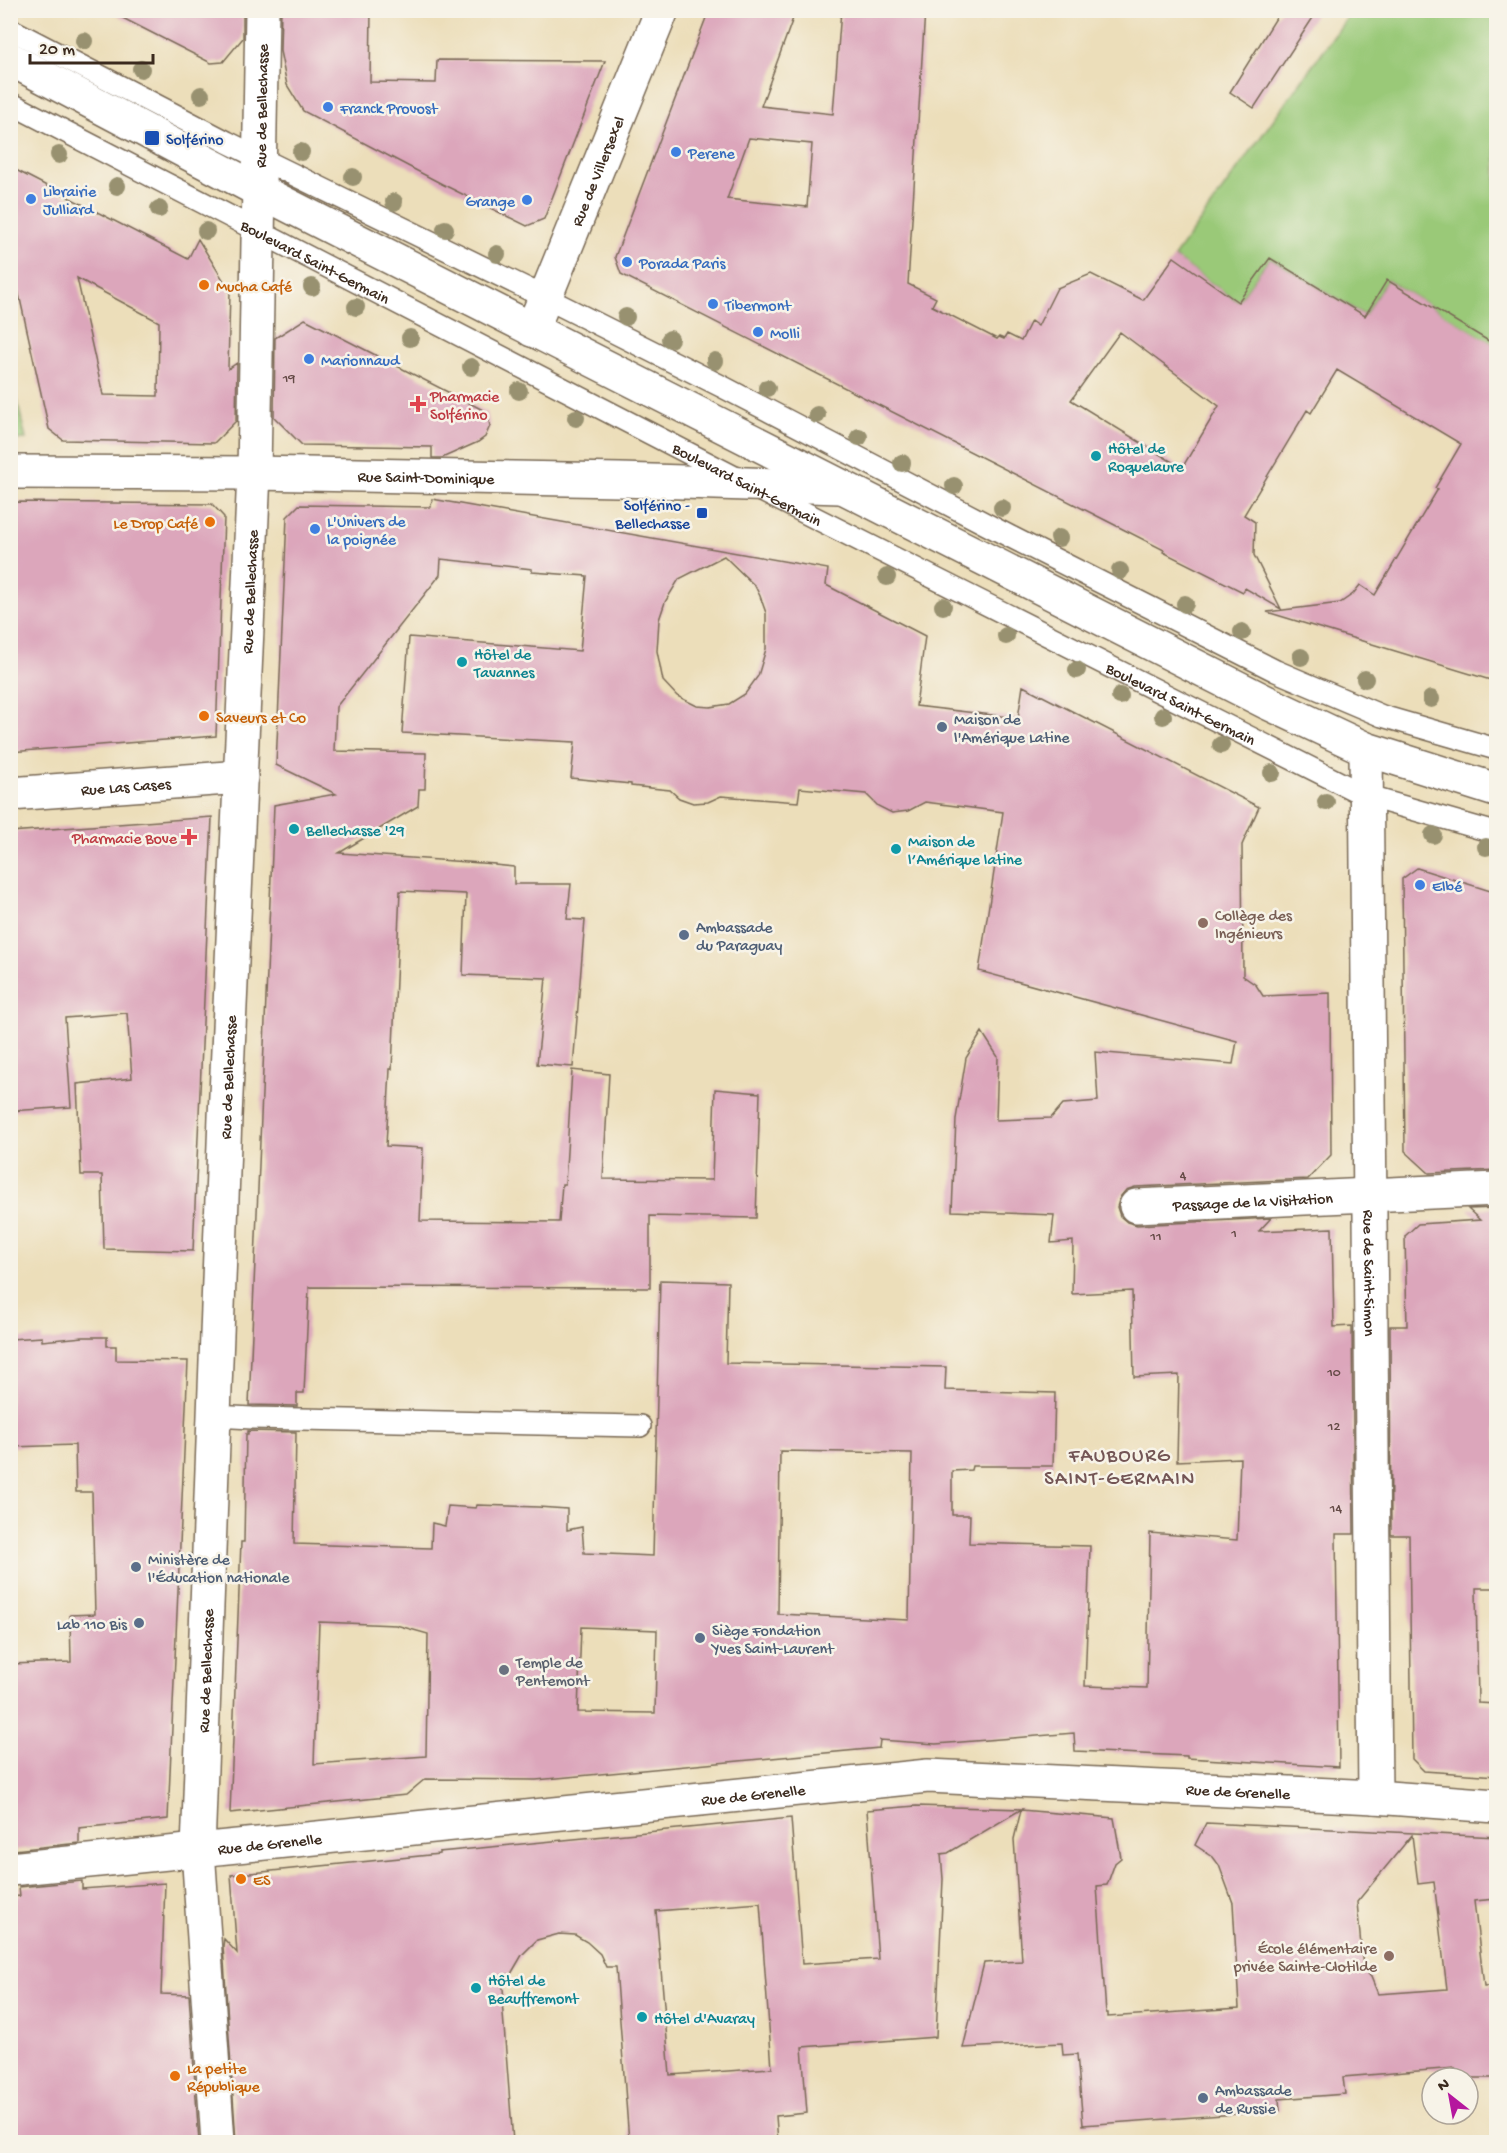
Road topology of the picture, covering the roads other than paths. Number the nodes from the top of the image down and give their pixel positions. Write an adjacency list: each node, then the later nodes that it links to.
1 (262, 10): 6 (street, Rue de Bellechasse)
2 (662, 10): 9 (street, Rue de Villersexel)
3 (10, 29): 6 (lane)
4 (10, 59): 7 (street)
5 (10, 103): 8 (lane, Boulevard Saint-Germain)
6 (259, 158): 7 (street, Rue de Bellechasse); 9 (lane)
7 (258, 190): 8 (street, Rue de Bellechasse); 10 (street)
8 (257, 230): 12 (street, Rue de Bellechasse); 13 (lane, Boulevard Saint-Germain)
9 (546, 298): 10 (street, Rue de Villersexel); 16 (lane)
10 (532, 330): 14 (street)
11 (10, 472): 12 (street, Rue Saint-Dominique)
12 (254, 473): 13 (street, Rue Saint-Dominique); 17 (street, Rue de Bellechasse)
13 (750, 485): 14 (street, Rue Saint-Dominique); 20 (lane, Boulevard Saint-Germain)
14 (840, 487): 15 (street)
15 (1366, 749): 18 (street); 20 (street, Rue de Saint-Simon)
16 (1497, 749)
17 (241, 777): 19 (street, Rue Las Cases); 25 (street, Rue de Bellechasse)
18 (1497, 790)
19 (10, 794)
20 (1366, 796): 21 (lane, Boulevard Saint-Germain); 23 (street, Rue de Saint-Simon)
21 (1497, 833)
22 (1497, 1189): 23 (street, Passage de la Visitation)
23 (1370, 1195): 24 (street, Passage de la Visitation); 27 (street, Rue de Saint-Simon)
24 (1136, 1206)
25 (214, 1416): 26 (lane); 29 (street, Rue de Bellechasse)
26 (640, 1426)
27 (1375, 1797): 28 (street, Rue de Grenelle); 29 (street, Rue de Grenelle)
28 (1497, 1806)
29 (198, 1850): 30 (street, Rue de Grenelle); 31 (street, Rue de Bellechasse)
30 (10, 1869)
31 (218, 2142)

